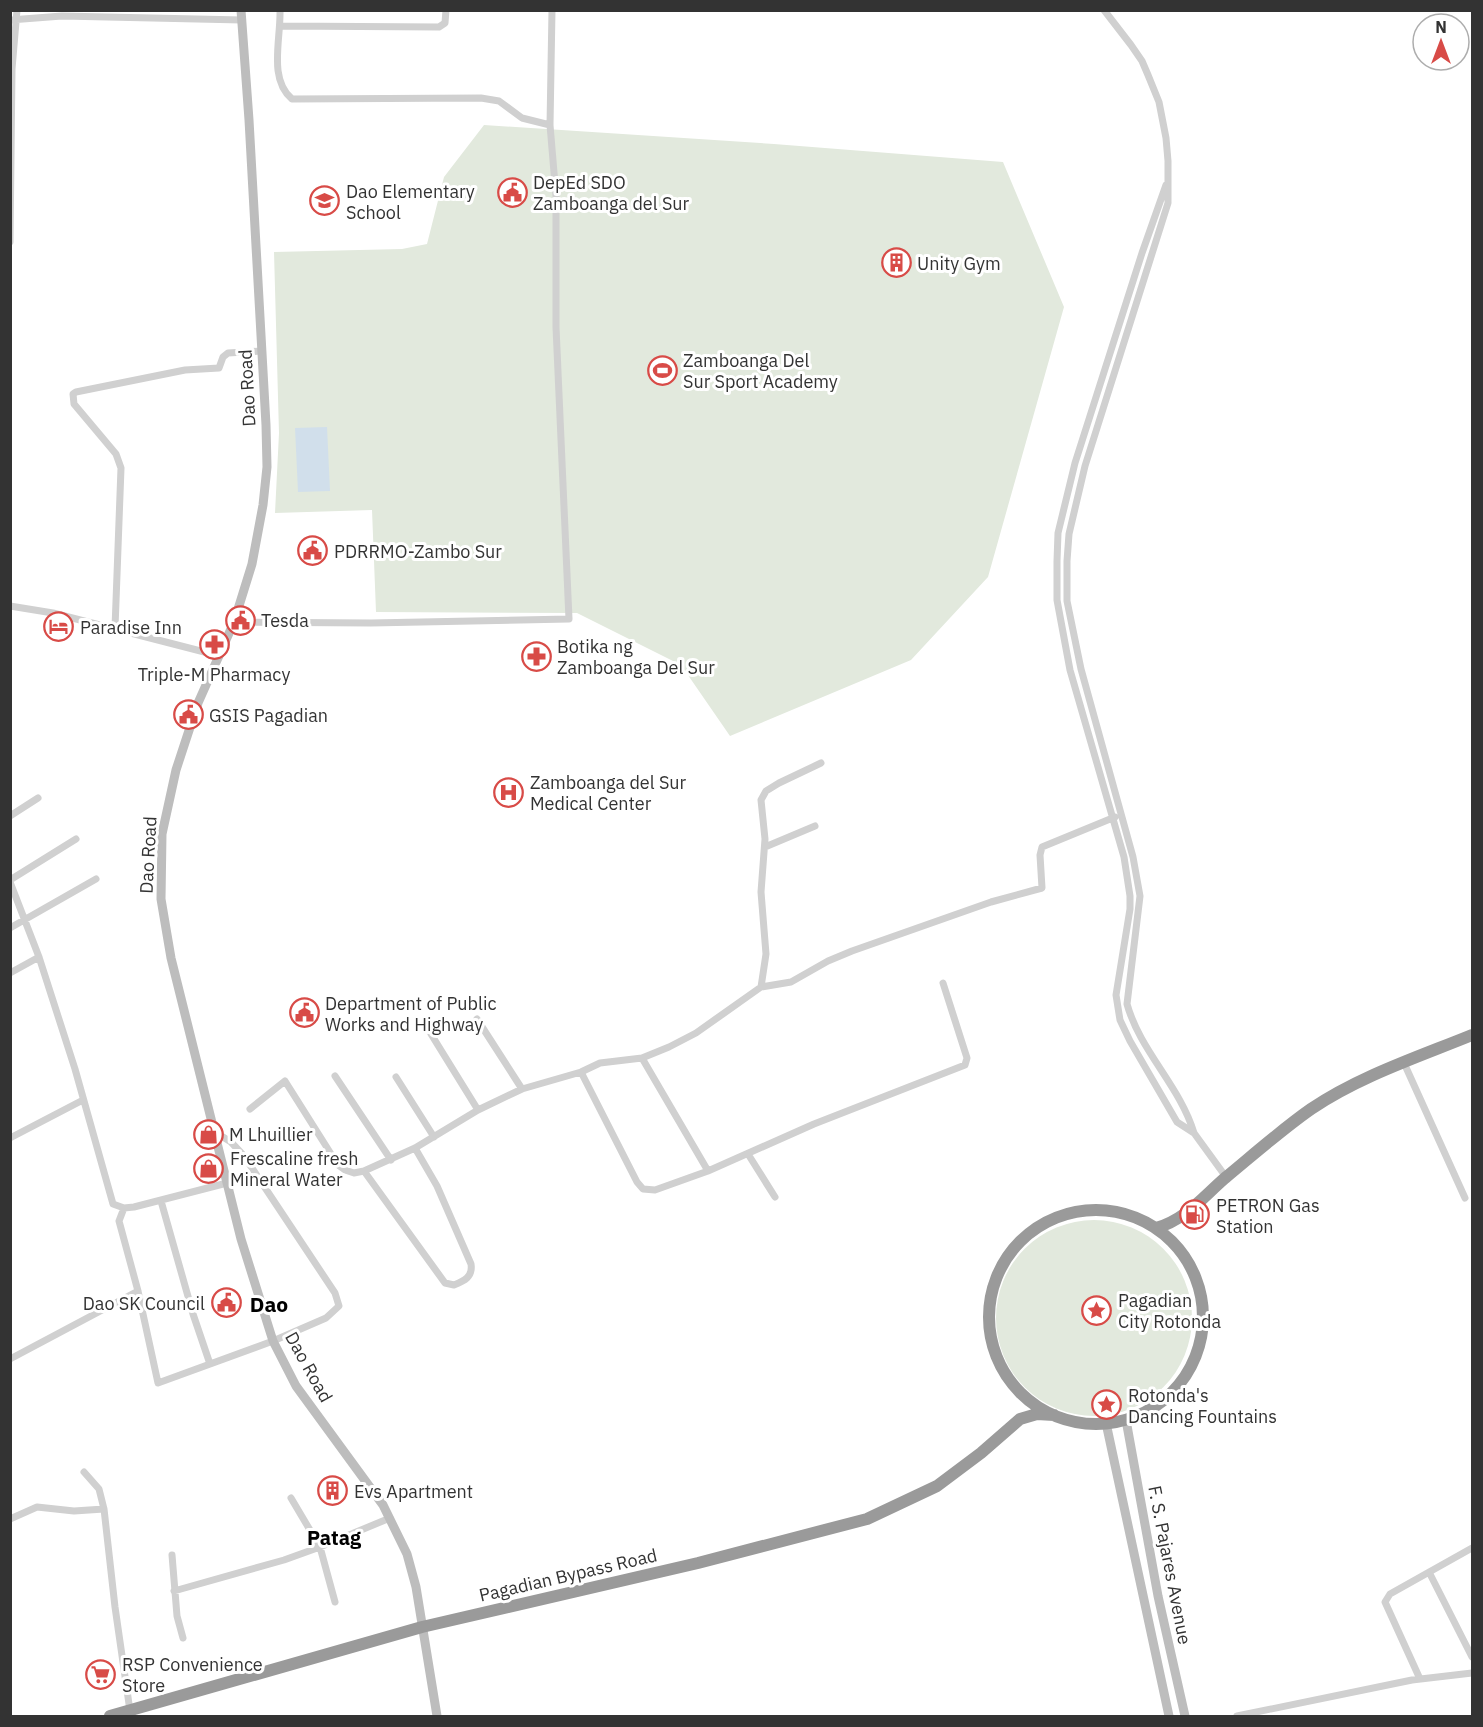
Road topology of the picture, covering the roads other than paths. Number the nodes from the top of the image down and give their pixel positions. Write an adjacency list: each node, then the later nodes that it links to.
1 (17, 10): 7 (street)
2 (280, 10): 8 (street)
3 (446, 10): 8 (street)
4 (552, 10): 11 (street)
5 (1104, 10): 13 (street)
6 (241, 15): 7 (street); 15 (street, Dao Road)
7 (14, 20): 9 (street)
8 (280, 26): 11 (street)
9 (11, 69): 10 (street)
10 (11, 120): 12 (street)
11 (550, 125): 17 (street)
12 (11, 167): 14 (street)
13 (1167, 183): 22 (street); 24 (street)
14 (10, 242)
15 (261, 351): 17 (street, Dao Road); 18 (street)
16 (10, 606): 18 (street)
17 (234, 622): 19 (street, Dao Road)
18 (115, 628): 19 (street)
19 (219, 656): 48 (street, Dao Road)
20 (821, 763): 27 (street)
21 (38, 798): 23 (street)
22 (1121, 814): 24 (street); 49 (street)
23 (10, 816)
24 (1112, 818): 35 (street); 49 (street)
25 (815, 826): 27 (street)
26 (76, 839): 29 (street)
27 (765, 847): 35 (street)
28 (96, 879): 30 (street)
29 (10, 881): 30 (street)
30 (26, 920): 31 (street); 32 (street)
31 (10, 928)
32 (39, 957): 33 (street); 45 (street)
33 (10, 973)
34 (944, 983): 53 (street)
35 (761, 987): 39 (street)
36 (477, 1019): 44 (street)
37 (431, 1035): 47 (street)
38 (1473, 1035): 40 (highway)
39 (642, 1058): 41 (street); 56 (street)
40 (1404, 1063): 57 (highway); 60 (street)
41 (580, 1072): 44 (street); 56 (street)
42 (335, 1076): 54 (street)
43 (396, 1077): 50 (street)
44 (522, 1089): 47 (street)
45 (83, 1100): 51 (street); 62 (street)
46 (250, 1109): 55 (street)
47 (478, 1110): 50 (street)
48 (214, 1132): 58 (street, Dao Road); 67 (street)
49 (1194, 1133): 57 (street)
50 (434, 1137): 52 (street)
51 (10, 1138)
52 (415, 1148): 54 (street); 55 (street)
53 (748, 1154): 56 (street); 59 (street)
54 (391, 1160): 55 (street)
55 (364, 1171)
56 (708, 1171)
57 (1226, 1177): 63 (highway)
58 (227, 1183): 61 (street); 67 (street, Dao Road)
59 (775, 1197)
60 (1465, 1198)
61 (161, 1201): 62 (street); 69 (street)
62 (124, 1208): 66 (street)
63 (1184, 1216): 64 (highway); 65 (highway)
64 (1156, 1228): 65 (highway); 70 (highway)
65 (1178, 1248): 72 (highway)
66 (138, 1291): 68 (street); 69 (street)
67 (273, 1341): 69 (street); 78 (street, Dao Road)
68 (10, 1359)
69 (210, 1364)
70 (1018, 1390): 71 (highway); 74 (highway)
71 (1054, 1415): 73 (highway); 74 (highway, Pagadian Bypass Road)
72 (1126, 1420): 73 (highway); 95 (street, F. S. Pajares Avenue)
73 (1106, 1423): 94 (street, F. S. Pajares Avenue)
74 (1012, 1425): 86 (highway, Pagadian Bypass Road)
75 (84, 1472): 77 (street)
76 (291, 1498): 80 (street)
77 (104, 1509): 79 (street); 91 (street)
78 (390, 1518): 80 (street); 86 (street, Dao Road)
79 (10, 1519)
80 (320, 1548): 84 (street); 85 (street)
81 (1472, 1548): 83 (street)
82 (172, 1555): 84 (street)
83 (1429, 1572): 88 (street); 90 (street)
84 (174, 1591): 87 (street)
85 (335, 1602)
86 (422, 1627): 91 (highway, Pagadian Bypass Road); 93 (street, Dao Road)
87 (183, 1638)
88 (1473, 1657)
89 (1473, 1673): 90 (street)
90 (1420, 1679): 96 (street)
91 (130, 1711): 92 (highway, Pagadian Bypass Road)
92 (110, 1716)
93 (437, 1716)
94 (1169, 1716)
95 (1185, 1716)
96 (1237, 1716)

